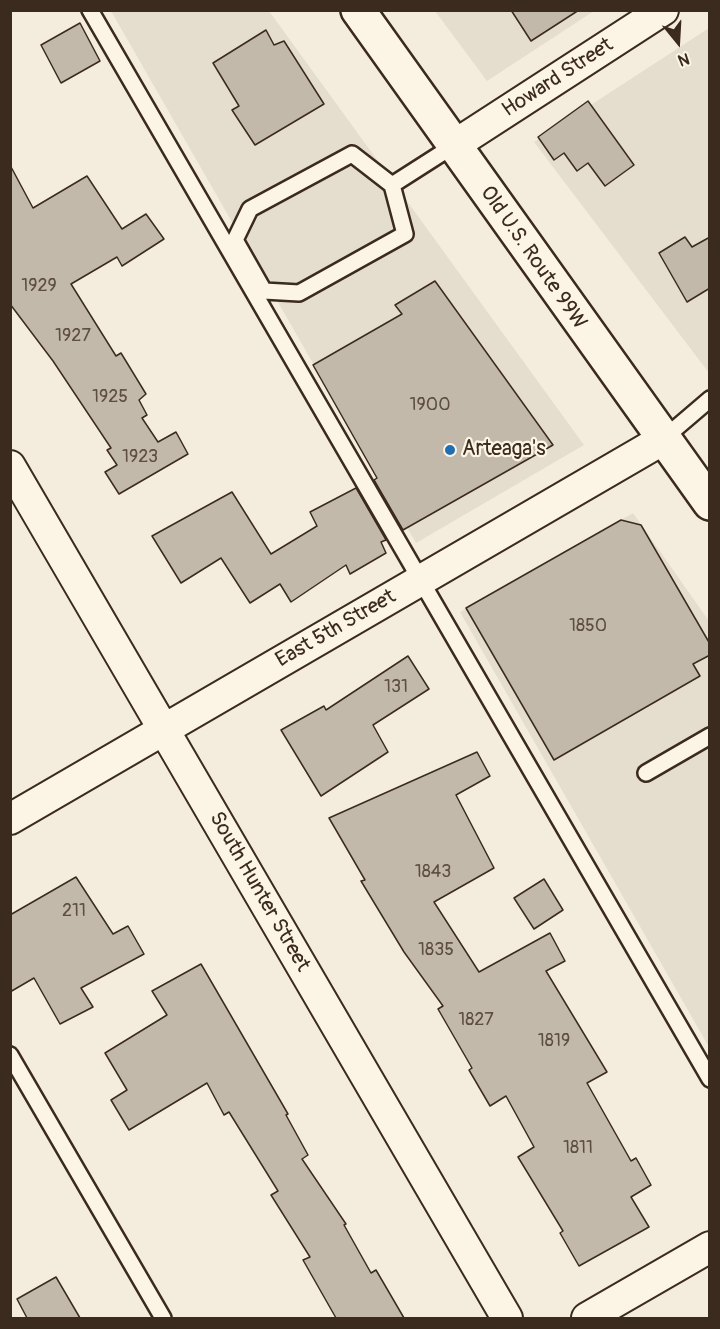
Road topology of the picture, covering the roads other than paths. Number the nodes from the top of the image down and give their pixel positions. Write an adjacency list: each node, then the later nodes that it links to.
1 (90, 10): 10 (lane)
2 (358, 10): 4 (main road, Old U.S. Route 99W)
3 (663, 10): 4 (street, Howard Street)
4 (453, 146): 5 (lane); 7 (main road, Old U.S. Route 99W)
5 (392, 185): 5 (lane)
6 (710, 399): 7 (lane)
7 (662, 440): 9 (main road, Old U.S. Route 99W); 10 (street, East 5th Street)
8 (10, 466): 11 (street, South Hunter Street)
9 (710, 503)
10 (420, 580): 11 (street, East 5th Street); 16 (lane)
11 (164, 730): 14 (street, East 5th Street); 19 (street, South Hunter Street)
12 (710, 736): 13 (lane)
13 (646, 773)
14 (10, 819)
15 (10, 1055): 18 (lane)
16 (710, 1079)
17 (710, 1247): 20 (street)
18 (163, 1318)
19 (507, 1318)
20 (587, 1318)

